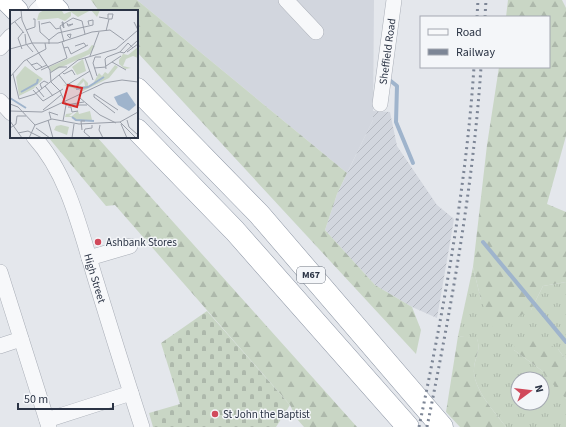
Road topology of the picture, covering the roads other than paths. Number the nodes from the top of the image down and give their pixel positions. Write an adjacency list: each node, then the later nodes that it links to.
1 (6, 0): 5 (highway)
2 (47, 0): 6 (street); 7 (highway)
3 (286, 0): 8 (street)
4 (394, 0): 12 (street, Sheffield Road)
5 (16, 10)
6 (37, 10)
7 (57, 10)
8 (316, 32)
9 (10, 37): 10 (street)
10 (0, 48)
11 (138, 90): 24 (highway, M67)
12 (380, 104)
13 (138, 131): 23 (highway, M67)
14 (35, 138): 16 (street, High Street)
15 (130, 246): 16 (street)
16 (89, 258): 20 (street, High Street)
17 (0, 272): 18 (street)
18 (21, 339): 19 (street); 21 (street)
19 (0, 346)
20 (131, 393): 21 (street); 22 (street, High Street)
21 (48, 424)
22 (142, 427)
23 (408, 427)
24 (442, 427)

